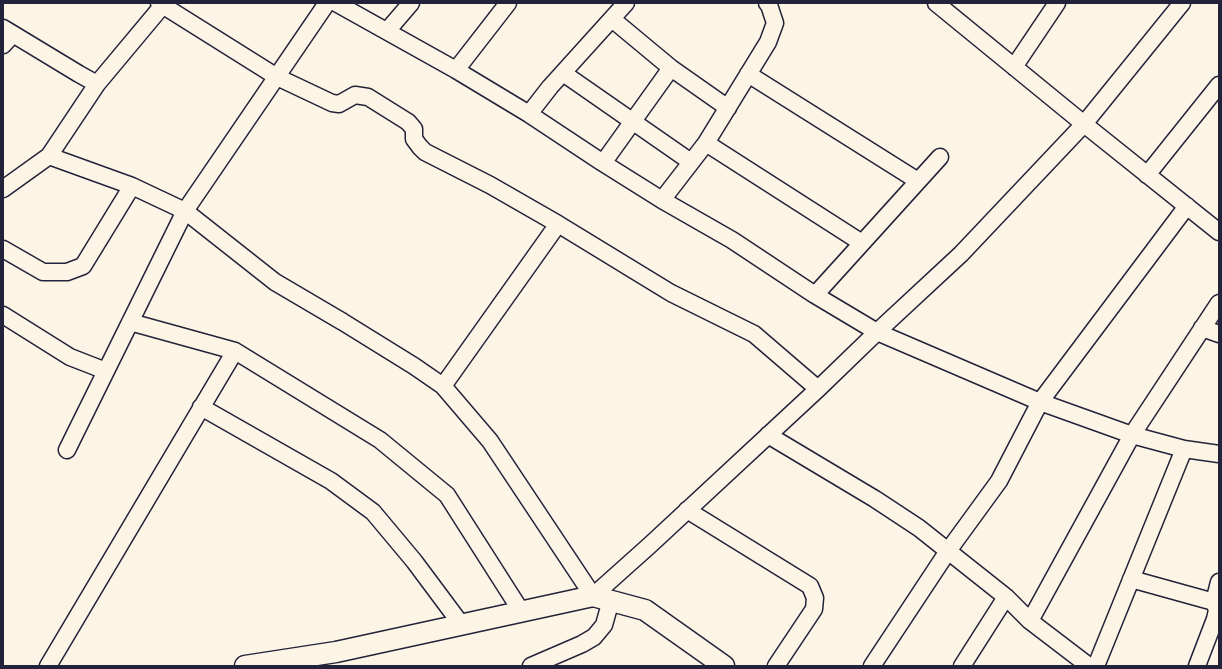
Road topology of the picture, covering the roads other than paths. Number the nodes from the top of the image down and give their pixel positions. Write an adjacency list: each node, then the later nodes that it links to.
1 (327, 3): 20 (street)
2 (336, 3): 13 (street)
3 (411, 3): 13 (street)
4 (508, 3): 17 (street)
5 (626, 3): 12 (street)
6 (767, 3): 19 (street)
7 (936, 3): 11 (street)
8 (1057, 3): 15 (street)
9 (1182, 3): 26 (street)
10 (161, 4): 20 (street); 21 (street)
11 (953, 8): 15 (street)
12 (612, 19): 16 (street); 18 (street)
13 (387, 31): 17 (street)
14 (6, 36): 21 (street)
15 (1014, 67): 26 (street)
16 (671, 68): 23 (street); 25 (street)
17 (456, 70): 24 (street)
18 (563, 73): 24 (street); 25 (street)
19 (748, 74): 23 (street); 33 (street)
20 (277, 77): 38 (street); 39 (street)
21 (97, 84): 28 (street)
22 (1219, 85): 32 (street)
23 (728, 108): 27 (street)
24 (529, 114): 31 (street)
25 (632, 122): 30 (street); 31 (street)
26 (1084, 124): 32 (street); 48 (street)
27 (706, 143): 30 (street); 41 (street)
28 (49, 156): 34 (street); 35 (street)
29 (940, 156): 33 (street)
30 (691, 162): 36 (street)
31 (602, 163): 36 (street)
32 (1147, 175): 37 (street)
33 (918, 181): 41 (street)
34 (132, 186): 38 (street); 42 (street)
35 (3, 189)
36 (662, 200): 43 (street)
37 (1187, 206): 40 (street); 54 (street)
38 (186, 211): 46 (street); 52 (street)
39 (558, 224): 52 (street); 53 (street)
40 (1219, 232)
41 (862, 243): 43 (street)
42 (3, 249)
43 (815, 295): 48 (street)
44 (1219, 303): 47 (street)
45 (3, 315): 51 (street)
46 (130, 322): 50 (street); 51 (street)
47 (1202, 328): 49 (street); 57 (street)
48 (876, 332): 53 (street); 54 (street)
49 (1219, 334)
50 (235, 351): 55 (street); 68 (street)
51 (106, 371): 59 (street)
52 (443, 386): 66 (street)
53 (818, 389): 56 (street)
54 (1040, 402): 57 (street); 62 (street)
55 (201, 407): 70 (street); 71 (street)
56 (768, 435): 61 (street); 62 (street)
57 (1132, 435): 58 (street); 69 (street)
58 (1184, 449): 60 (street); 63 (street)
59 (66, 450)
60 (1219, 454)
61 (687, 510): 66 (street); 75 (street)
62 (948, 551): 65 (street); 76 (street)
63 (1131, 579): 67 (street); 79 (street)
64 (1219, 582): 67 (street)
65 (1006, 597): 69 (street); 77 (street)
66 (602, 598): 68 (street); 73 (street); 74 (street)
67 (1214, 602): 80 (street)
68 (521, 611): 70 (street)
69 (1030, 621): 78 (street)
70 (461, 624): 72 (street)
71 (48, 666)
72 (245, 666)
73 (531, 666)
74 (724, 666)
75 (776, 666)
76 (872, 666)
77 (962, 666)
78 (1089, 666)
79 (1096, 666)
80 (1197, 666)

